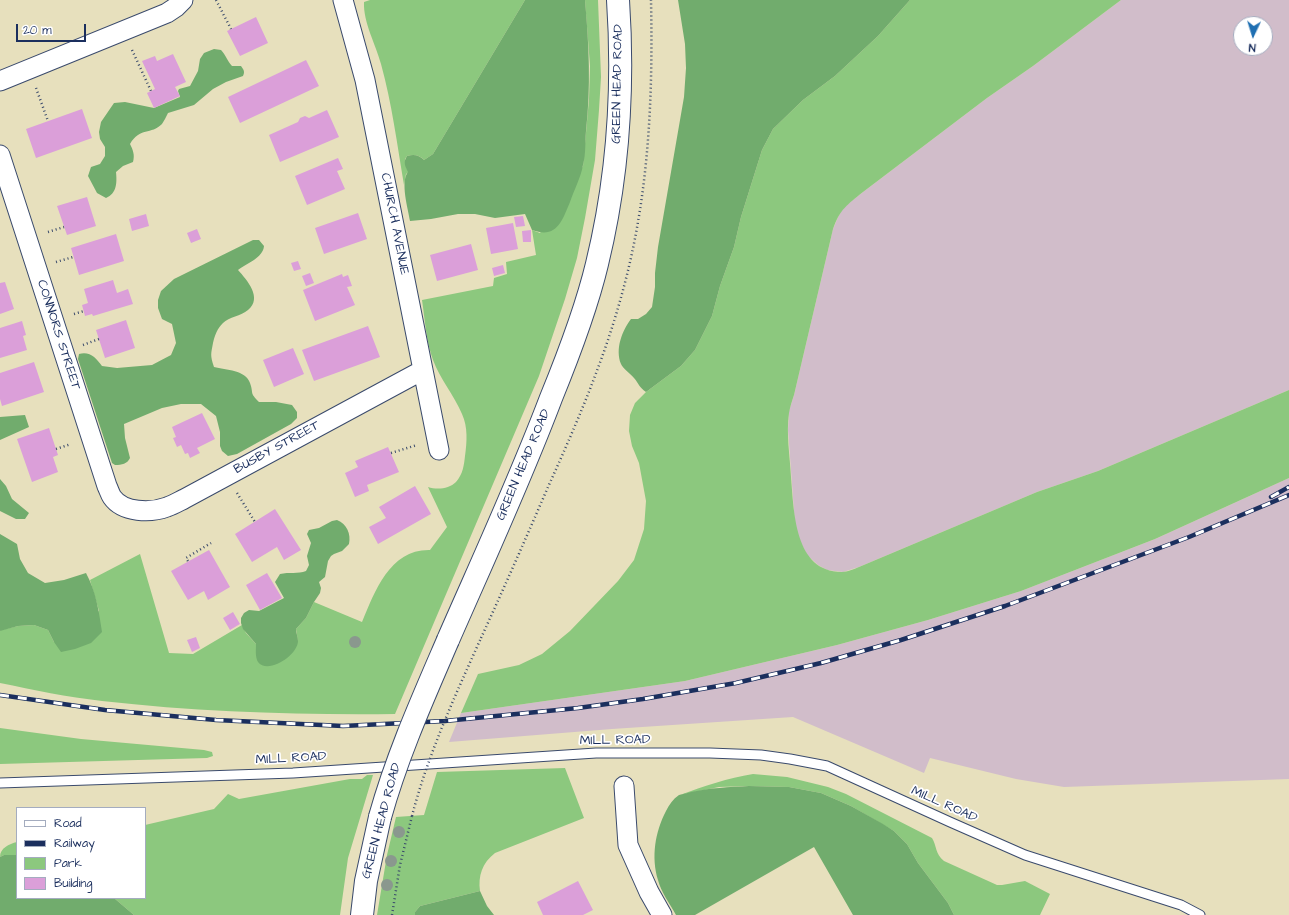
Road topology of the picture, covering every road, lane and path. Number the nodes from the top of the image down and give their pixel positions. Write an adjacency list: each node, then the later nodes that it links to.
1 (183, 0): 6 (street)
2 (216, 0): 5 (path)
3 (343, 0): 12 (street, CHURCH AVENUE)
4 (618, 0): 23 (street, GREEN HEAD ROAD, bridge)
5 (231, 29)
6 (123, 31): 7 (street); 9 (path)
7 (29, 70): 8 (street); 10 (path)
8 (0, 82)
9 (152, 91)
10 (48, 121)
11 (0, 156): 16 (street, CONNORS STREET)
12 (423, 370): 13 (street, CHURCH AVENUE); 15 (street, BUSBY STREET)
13 (437, 445): 14 (path)
14 (391, 453)
15 (226, 476): 16 (street, BUSBY STREET); 17 (path)
16 (127, 508)
17 (254, 522)
18 (211, 543): 19 (path)
19 (188, 561)
20 (481, 638): 24 (path, bridge)
21 (0, 784): 26 (lane, MILL ROAD)
22 (624, 786): 25 (street)
23 (362, 915)
24 (392, 915)
25 (662, 915)
26 (1200, 915)

